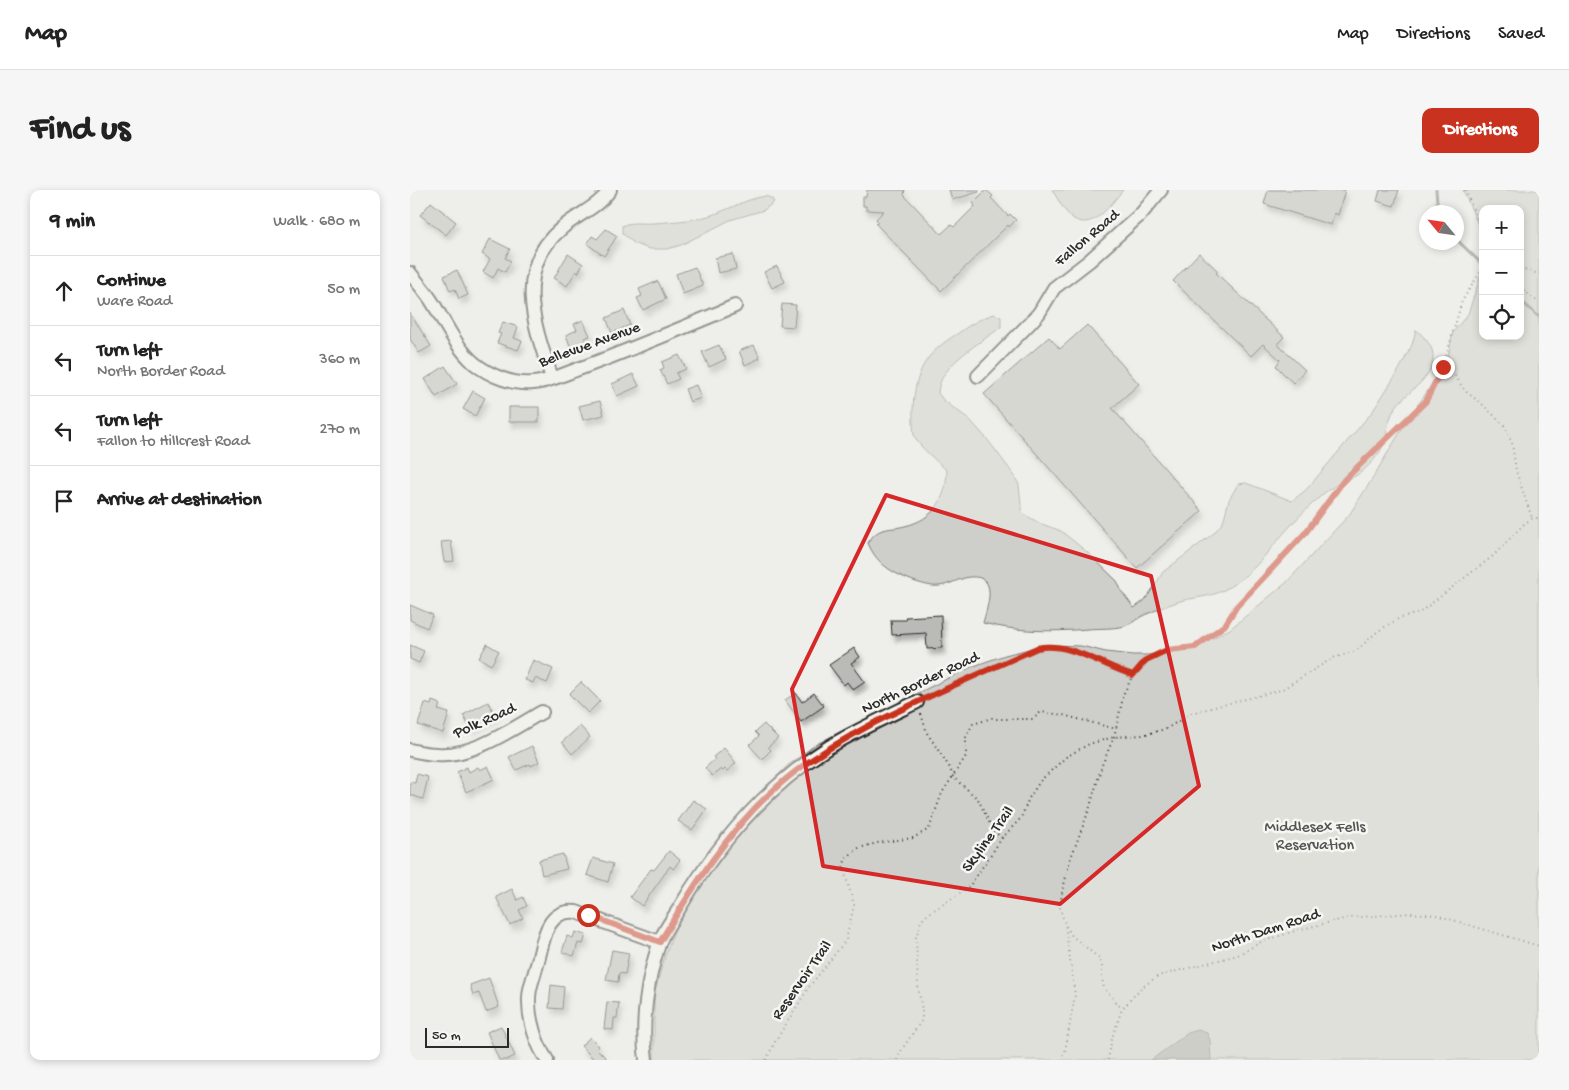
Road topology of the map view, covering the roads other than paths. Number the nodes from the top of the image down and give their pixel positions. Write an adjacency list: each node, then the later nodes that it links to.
1 (610, 190): 6 (street)
2 (1161, 190): 5 (street, Fallon Road)
3 (410, 274): 6 (street, Bellevue Avenue)
4 (735, 306): 6 (street, Bellevue Avenue)
5 (978, 376)
6 (552, 378)
7 (917, 702): 10 (street, North Border Road)
8 (542, 712): 9 (street, Polk Road)
9 (410, 750)
10 (660, 942): 11 (street); 12 (street, North Border Road)
11 (547, 1060)
12 (646, 1060)

